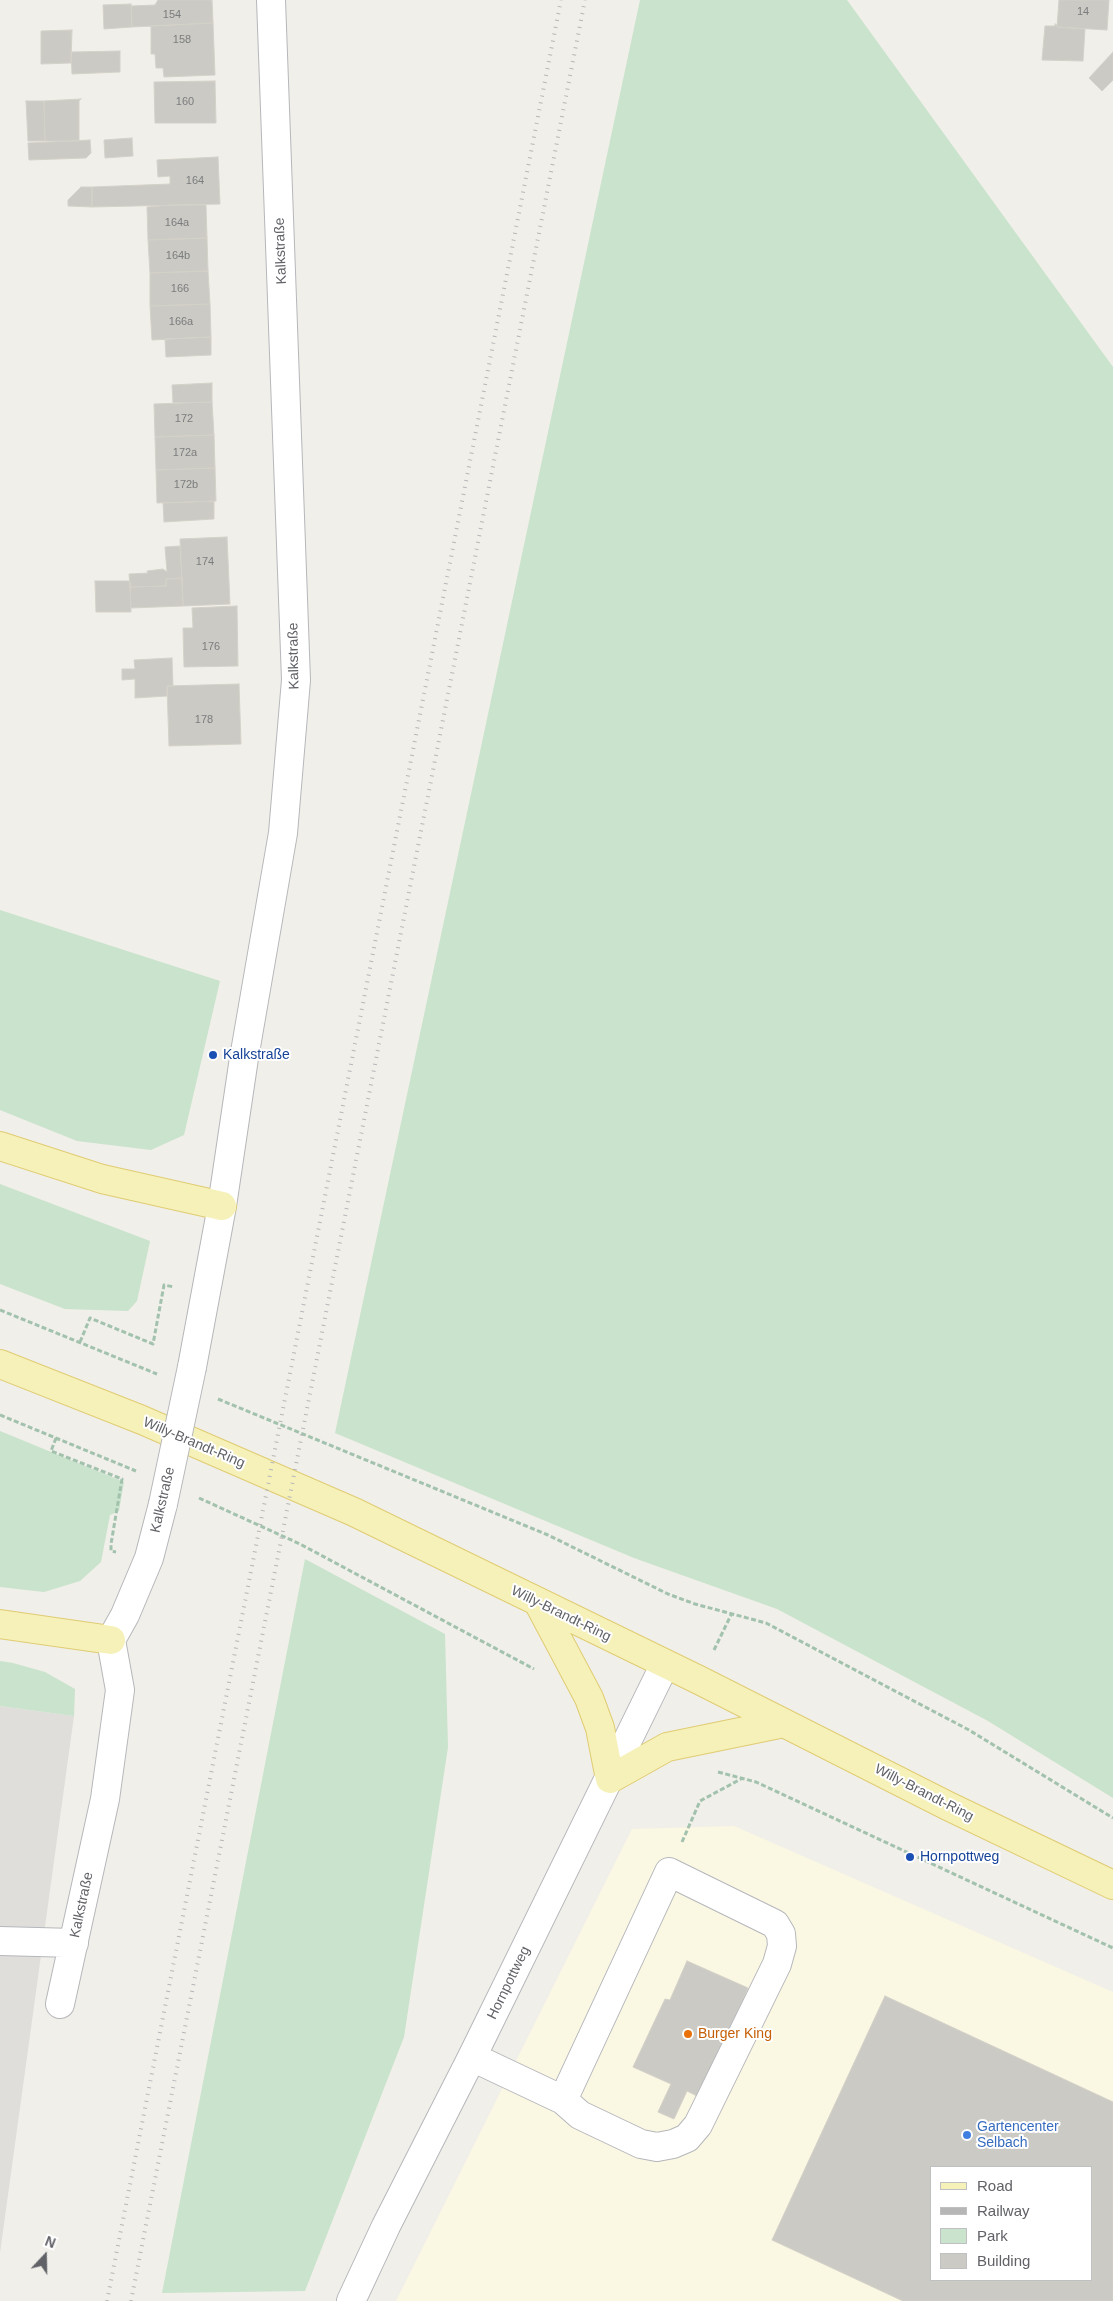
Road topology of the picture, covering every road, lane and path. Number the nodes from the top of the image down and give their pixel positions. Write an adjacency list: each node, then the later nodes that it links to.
1 (272, 0): 3 (street, Kalkstraße)
2 (0, 1146): 3 (main road)
3 (222, 1206): 17 (street, Kalkstraße, bridge)
4 (164, 1285): 6 (path)
5 (0, 1310): 6 (path)
6 (80, 1342): 8 (path)
7 (0, 1364): 15 (main road, Willy-Brandt-Ring)
8 (162, 1376)
9 (208, 1396): 24 (path)
10 (0, 1415): 11 (path)
11 (56, 1438): 12 (path); 14 (path)
12 (143, 1474)
13 (193, 1495): 19 (path)
14 (111, 1544)
15 (539, 1604): 18 (main road, Willy-Brandt-Ring); 22 (main road)
16 (0, 1624): 17 (main road)
17 (110, 1640): 28 (street, Kalkstraße)
18 (665, 1664): 20 (main road, Willy-Brandt-Ring); 22 (street, Hornpottweg)
19 (541, 1675)
20 (784, 1723): 22 (main road); 26 (main road, Willy-Brandt-Ring)
21 (714, 1771): 23 (path)
22 (610, 1779): 31 (street, Hornpottweg)
23 (742, 1779): 25 (path); 29 (path)
24 (1113, 1818)
25 (669, 1872): 32 (street); 32 (street)
26 (1113, 1885)
27 (0, 1940): 28 (street)
28 (74, 1943): 30 (street, Kalkstraße)
29 (1113, 1948)
30 (60, 2004)
31 (472, 2057): 32 (street); 33 (street, Hornpottweg)
32 (563, 2100)
33 (351, 2301)

